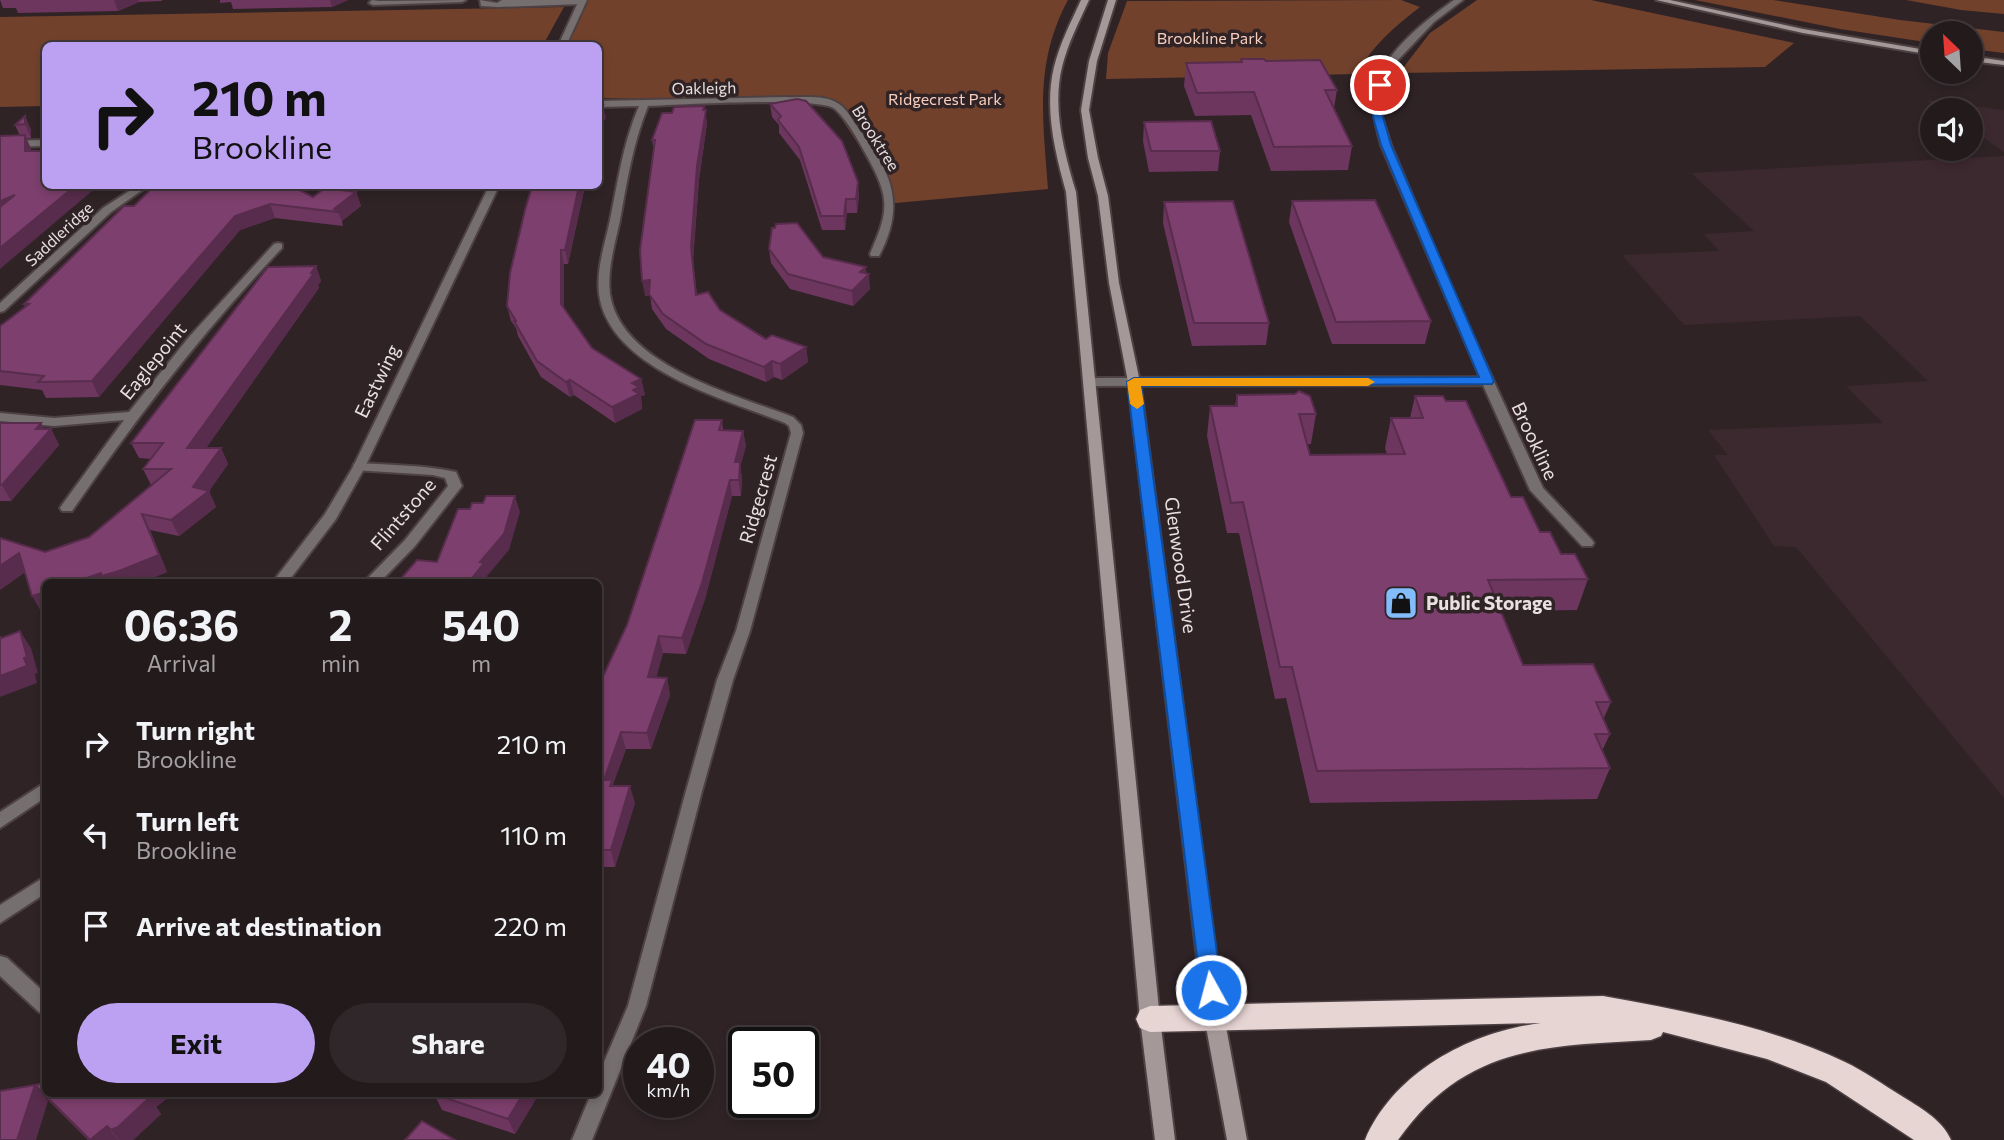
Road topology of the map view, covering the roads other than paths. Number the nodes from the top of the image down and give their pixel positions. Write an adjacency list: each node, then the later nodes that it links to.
1 (376, 0): 7 (street)
2 (462, 0): 7 (street)
3 (1085, 0): 26 (main road)
4 (1112, 0): 27 (main road, Glenwood Drive)
5 (1459, 0): 25 (street, Brookline)
6 (1660, 0): 12 (main road)
7 (456, 1): 9 (street)
8 (582, 1): 10 (street); 11 (street)
9 (484, 2): 10 (street)
10 (505, 2)
11 (564, 42)
12 (1920, 51)
13 (1983, 60): 14 (main road)
14 (2004, 63)
15 (810, 101): 16 (street, Oakleigh); 23 (street, Brooktree)
16 (645, 102): 17 (street, Oakleigh); 44 (street, Ridgecrest)
17 (602, 104)
18 (42, 143): 19 (street)
19 (0, 144)
20 (138, 189): 24 (street, Saddleridge)
21 (493, 189): 30 (street, Eastwing)
22 (278, 246): 28 (street, Eaglepoint)
23 (875, 254)
24 (0, 309)
25 (1488, 381): 27 (street); 32 (street, Brookline)
26 (1091, 382): 27 (street); 42 (main road)
27 (1134, 382): 41 (main road, Glenwood Drive)
28 (131, 416): 29 (street); 31 (street, Eaglepoint)
29 (0, 417)
30 (359, 467): 33 (street, Eastwing); 34 (street, Flintstone)
31 (67, 508)
32 (1587, 542)
33 (282, 579)
34 (374, 579)
35 (42, 791): 36 (street)
36 (0, 821)
37 (42, 886): 38 (street)
38 (0, 915)
39 (0, 964): 40 (street)
40 (42, 1002)
41 (1214, 1016): 42 (highway); 43 (highway); 48 (main road, Glenwood Drive)
42 (1150, 1019): 47 (main road)
43 (1688, 1024): 49 (highway); 50 (highway)
44 (602, 1091)
45 (600, 1097): 46 (street, Ridgecrest)
46 (582, 1140)
47 (1165, 1140)
48 (1237, 1140)
49 (1380, 1140)
50 (1936, 1140)

